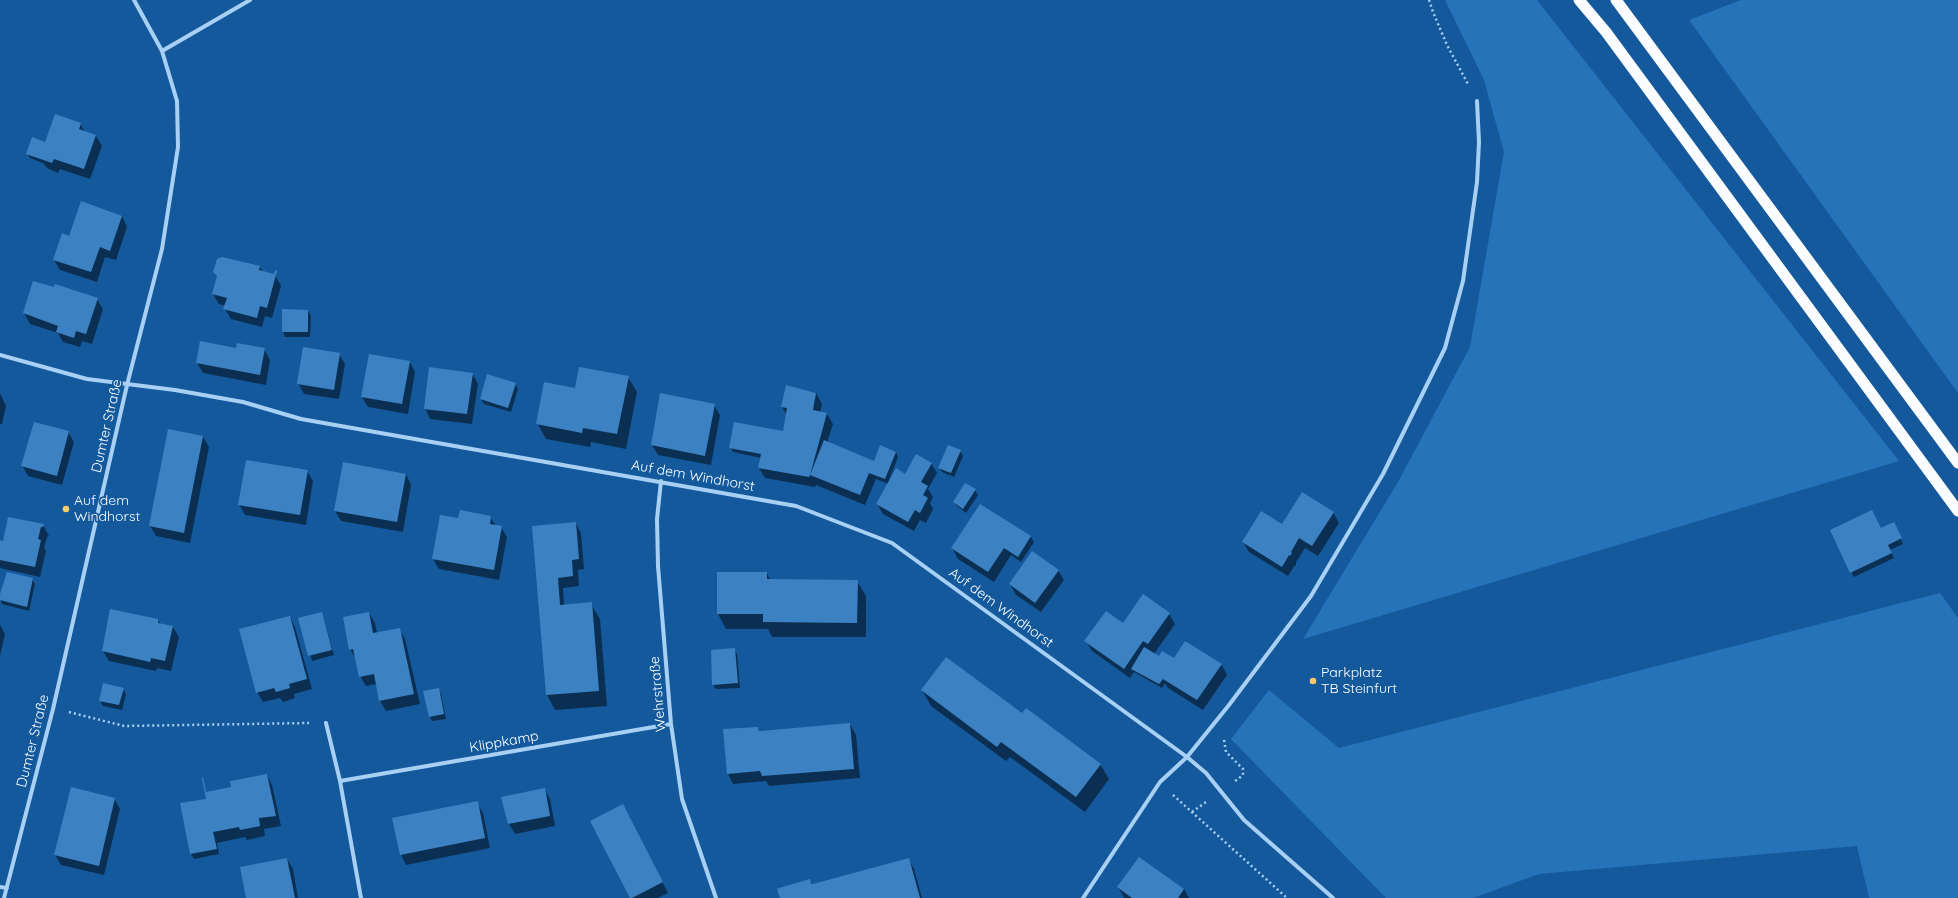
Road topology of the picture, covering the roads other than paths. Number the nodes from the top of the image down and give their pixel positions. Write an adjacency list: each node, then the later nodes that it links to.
1 (134, 0): 5 (street, Dumter Straße)
2 (250, 0): 5 (street)
3 (1579, 0): 11 (highway)
4 (1616, 0): 9 (highway)
5 (162, 51): 8 (street, Dumter Straße)
6 (1477, 101): 14 (street)
7 (0, 355): 8 (street, Auf dem Windhorst)
8 (127, 385): 10 (street, Auf dem Windhorst); 17 (street, Dumter Straße)
9 (1958, 463)
10 (661, 482): 13 (street, Wehrstraße); 14 (street, Auf dem Windhorst)
11 (1958, 511)
12 (326, 723): 15 (street)
13 (671, 724): 15 (street, Klippkamp); 20 (street, Wehrstraße)
14 (1187, 757): 21 (street); 22 (street, Auf dem Windhorst)
15 (340, 781): 19 (street)
16 (0, 887): 17 (street)
17 (7, 888): 18 (street, Dumter Straße)
18 (4, 898)
19 (360, 898)
20 (716, 898)
21 (1083, 898)
22 (1333, 898)

